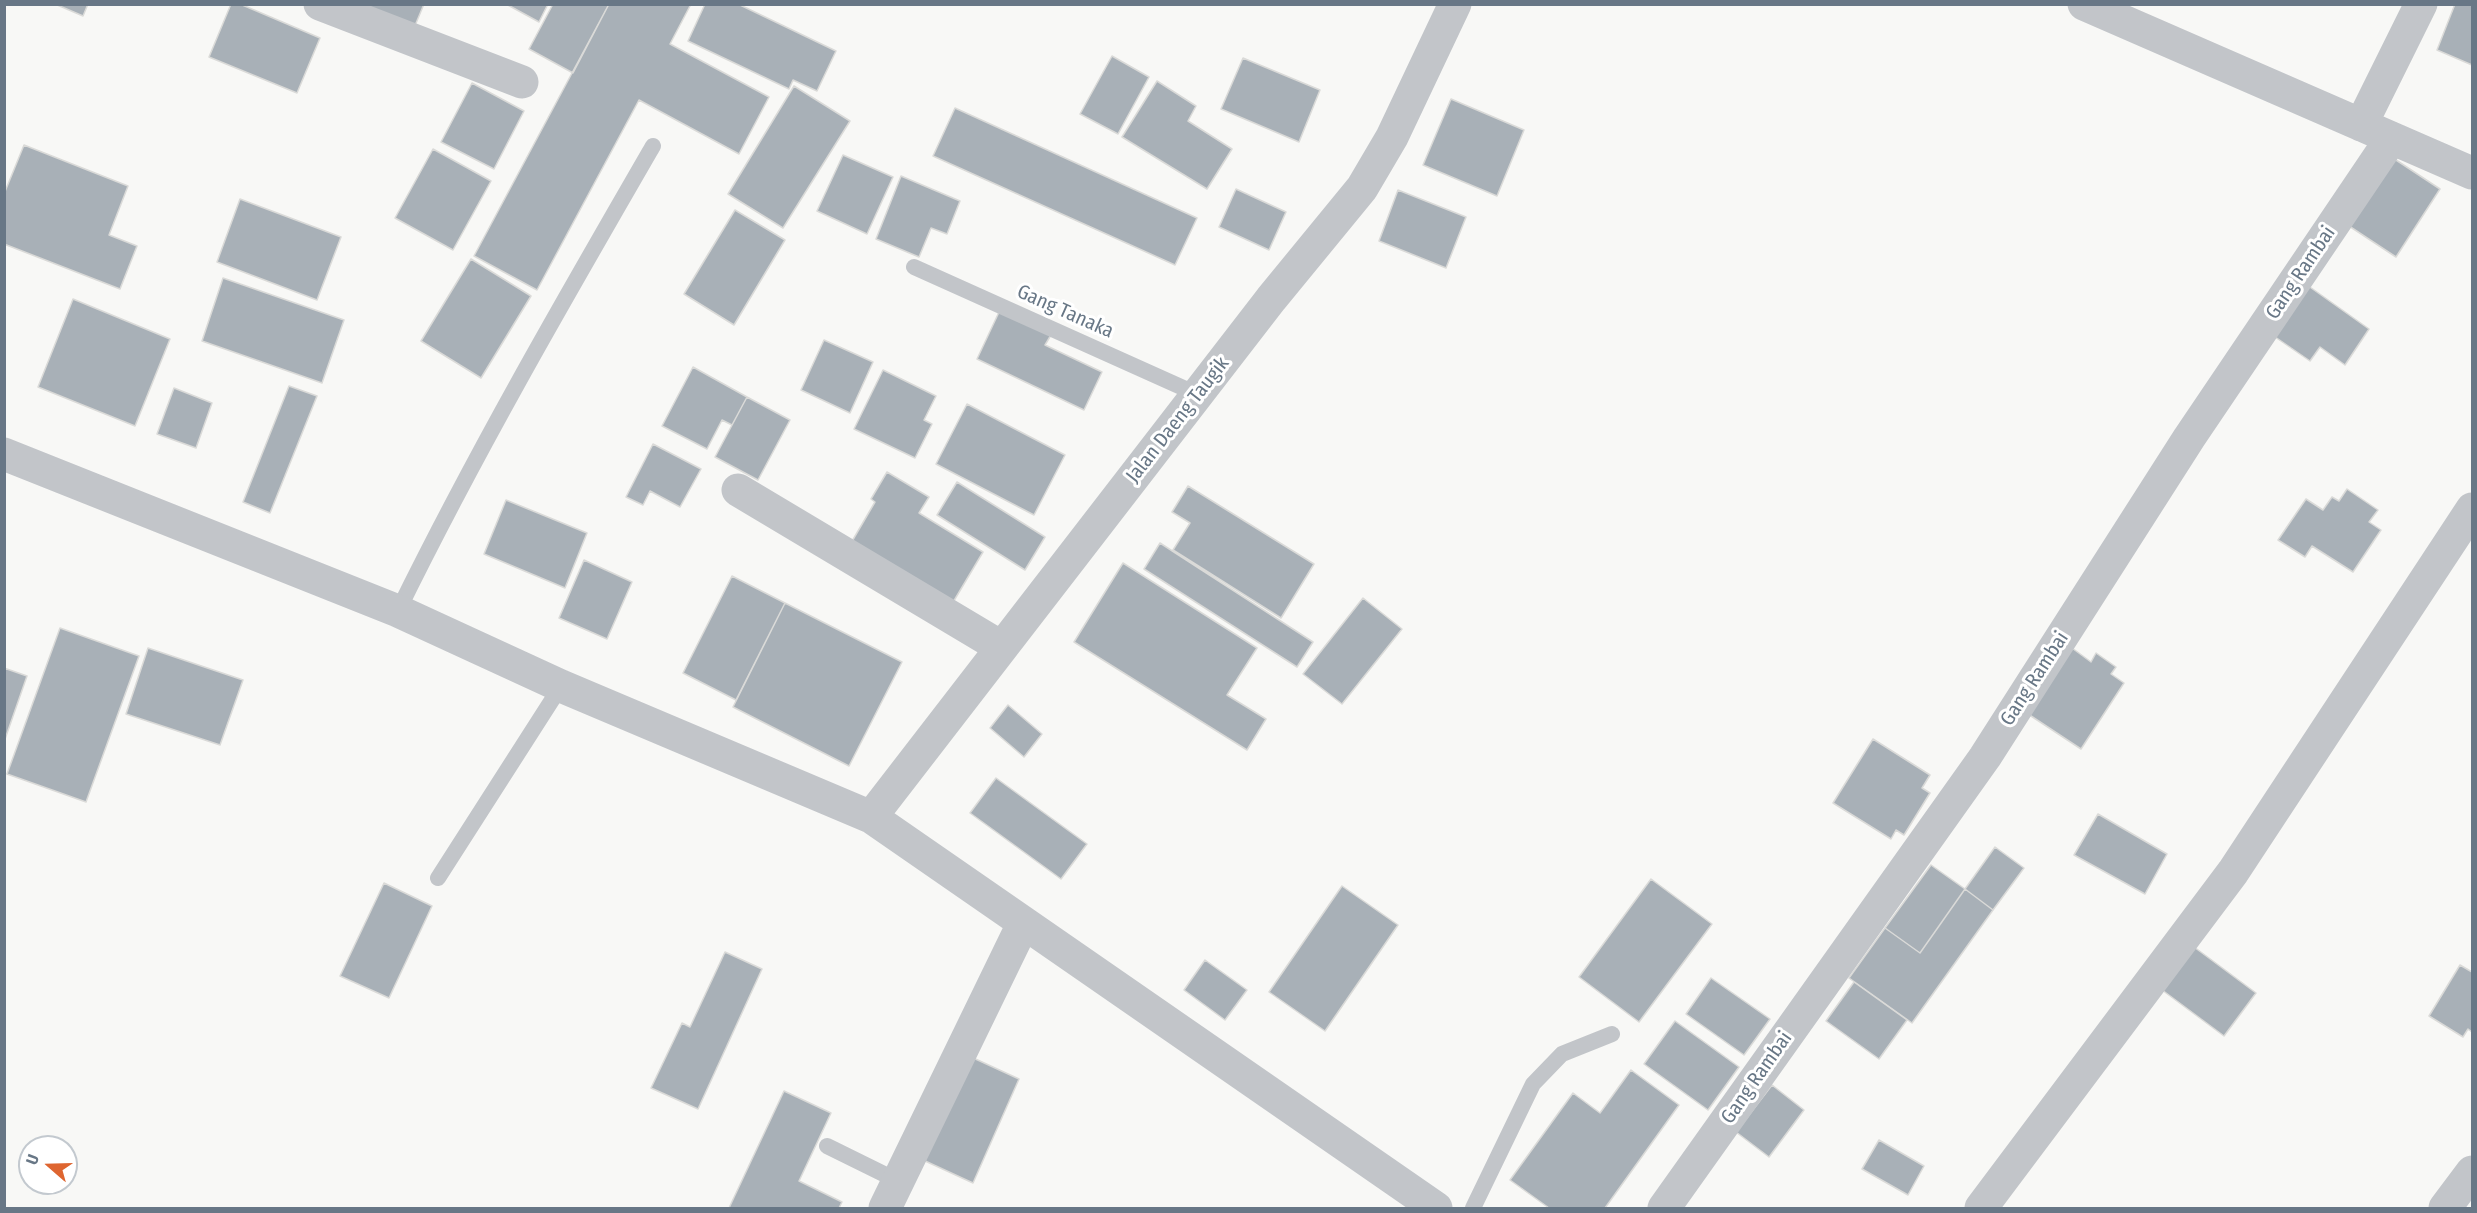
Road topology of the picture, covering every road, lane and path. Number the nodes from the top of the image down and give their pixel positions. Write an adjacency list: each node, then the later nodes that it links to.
1 (320, 4): 5 (street)
2 (1455, 4): 11 (street, Jalan Daeng Taugik)
3 (2084, 4): 6 (street)
4 (2421, 4): 6 (street)
5 (522, 82)
6 (2361, 125): 7 (street)
7 (2391, 140): 9 (street); 27 (street, Gang Rambai)
8 (653, 147): 15 (lane)
9 (2472, 173)
10 (914, 267): 11 (lane, Gang Tanaka)
11 (1199, 395): 16 (street, Jalan Daeng Taugik)
12 (4, 454): 15 (street)
13 (738, 490): 16 (street)
14 (2472, 509): 28 (street)
15 (398, 611): 17 (street)
16 (1001, 647): 18 (street, Jalan Daeng Taugik)
17 (561, 686): 18 (street); 19 (lane)
18 (871, 816): 20 (street)
19 (438, 878)
20 (1023, 924): 24 (street); 25 (street)
21 (1612, 1034): 26 (lane)
22 (827, 1146): 24 (lane)
23 (2472, 1172): 29 (street)
24 (892, 1195)
25 (1436, 1209)
26 (1473, 1209)
27 (1664, 1209)
28 (1981, 1209)
29 (2445, 1209)

